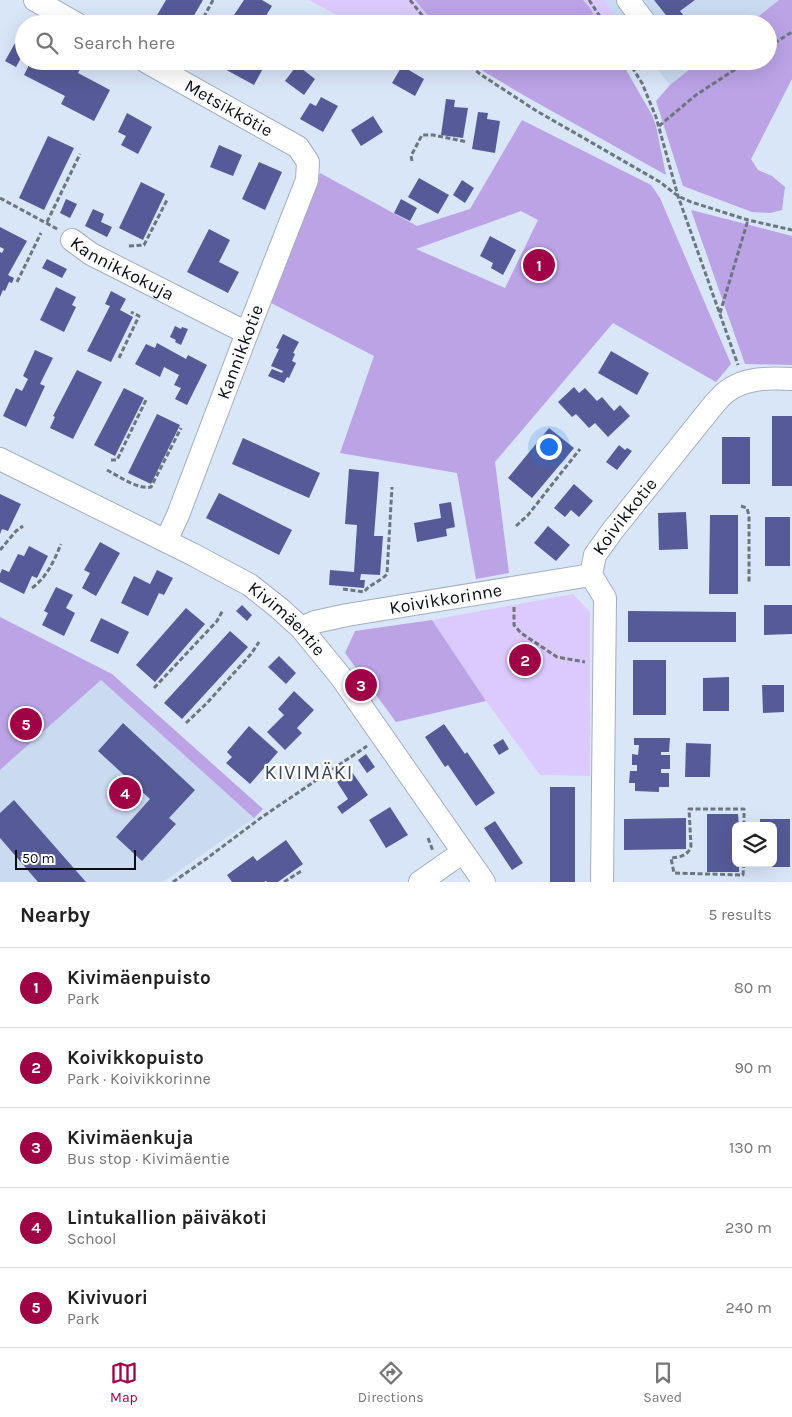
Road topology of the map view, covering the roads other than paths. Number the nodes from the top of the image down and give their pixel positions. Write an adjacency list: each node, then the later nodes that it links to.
1 (35, 0): 3 (street)
2 (628, 0): 4 (street)
3 (61, 15)
4 (639, 15)
5 (161, 70): 6 (street, Metsikkötie)
6 (308, 162): 8 (street, Kannikkotie)
7 (72, 240): 8 (street, Kannikkokuja)
8 (247, 333): 11 (street, Kannikkotie)
9 (792, 379): 12 (street, Koivikkotie)
10 (0, 459): 11 (street, Kivimäentie)
11 (166, 541): 13 (street, Kivimäentie)
12 (591, 575): 13 (street, Koivikkorinne); 17 (street, Koivikkotie)
13 (301, 628): 14 (street, Kivimäentie)
14 (463, 852): 15 (street); 16 (street, Kivimäentie)
15 (420, 882)
16 (484, 882)
17 (602, 882)

